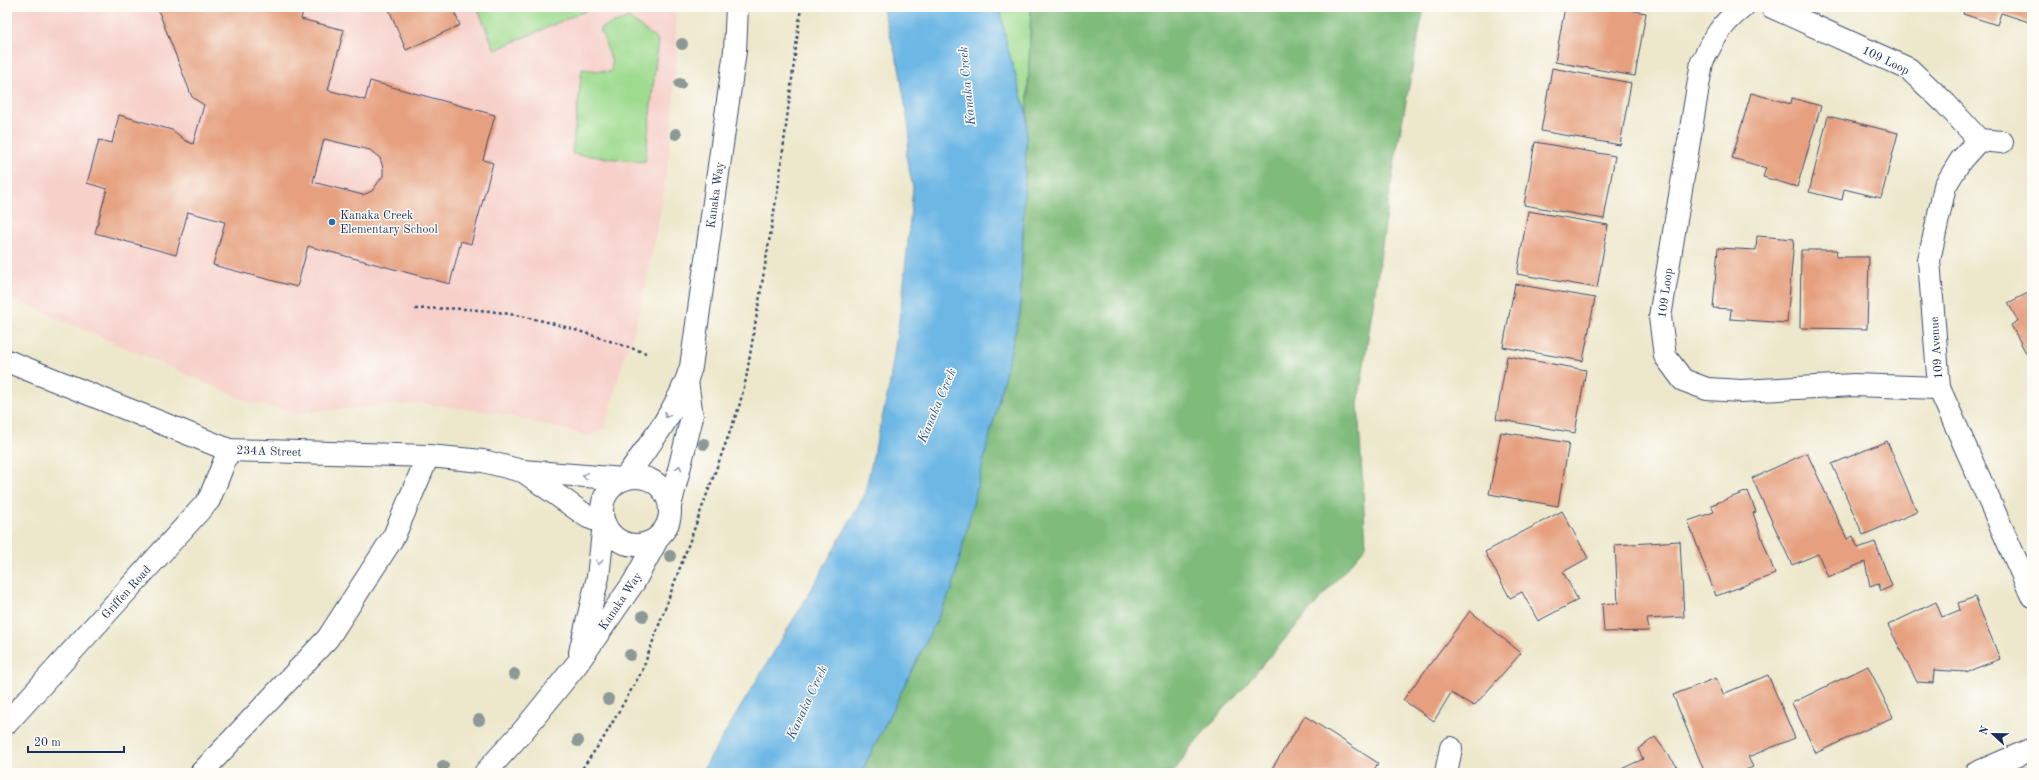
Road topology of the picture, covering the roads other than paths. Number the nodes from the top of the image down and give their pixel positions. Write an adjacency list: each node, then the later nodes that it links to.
1 (737, 7): 7 (street, Kanaka Way)
2 (1743, 7): 8 (street, 109 Loop)
3 (1772, 7): 4 (street, 109 Loop)
4 (1979, 140): 5 (street); 8 (street, 109 Avenue)
5 (2002, 142)
6 (7, 361): 9 (street, 234A Street)
7 (687, 381): 12 (street, Kanaka Way, one-way to 12); 13 (street, Kanaka Way, one-way to 7)
8 (1939, 388): 16 (street, 109 Avenue)
9 (229, 450): 10 (street, 234A Street); 18 (street, Griffen Road)
10 (428, 456): 11 (street, 234A Street); 21 (street)
11 (522, 470): 12 (street, 234A Street, one-way to 11); 14 (street, 234A Street)
12 (624, 479): 13 (street); 14 (street)
13 (670, 506): 15 (street)
14 (604, 523): 15 (street); 17 (street, Kanaka Way, one-way to 17)
15 (659, 536): 17 (street, Kanaka Way)
16 (2032, 596)
17 (577, 664): 22 (street, Kanaka Way)
18 (7, 723)
19 (1451, 748): 23 (street)
20 (2032, 749): 24 (street)
21 (201, 773)
22 (485, 773)
23 (1446, 773)
24 (1976, 773)

